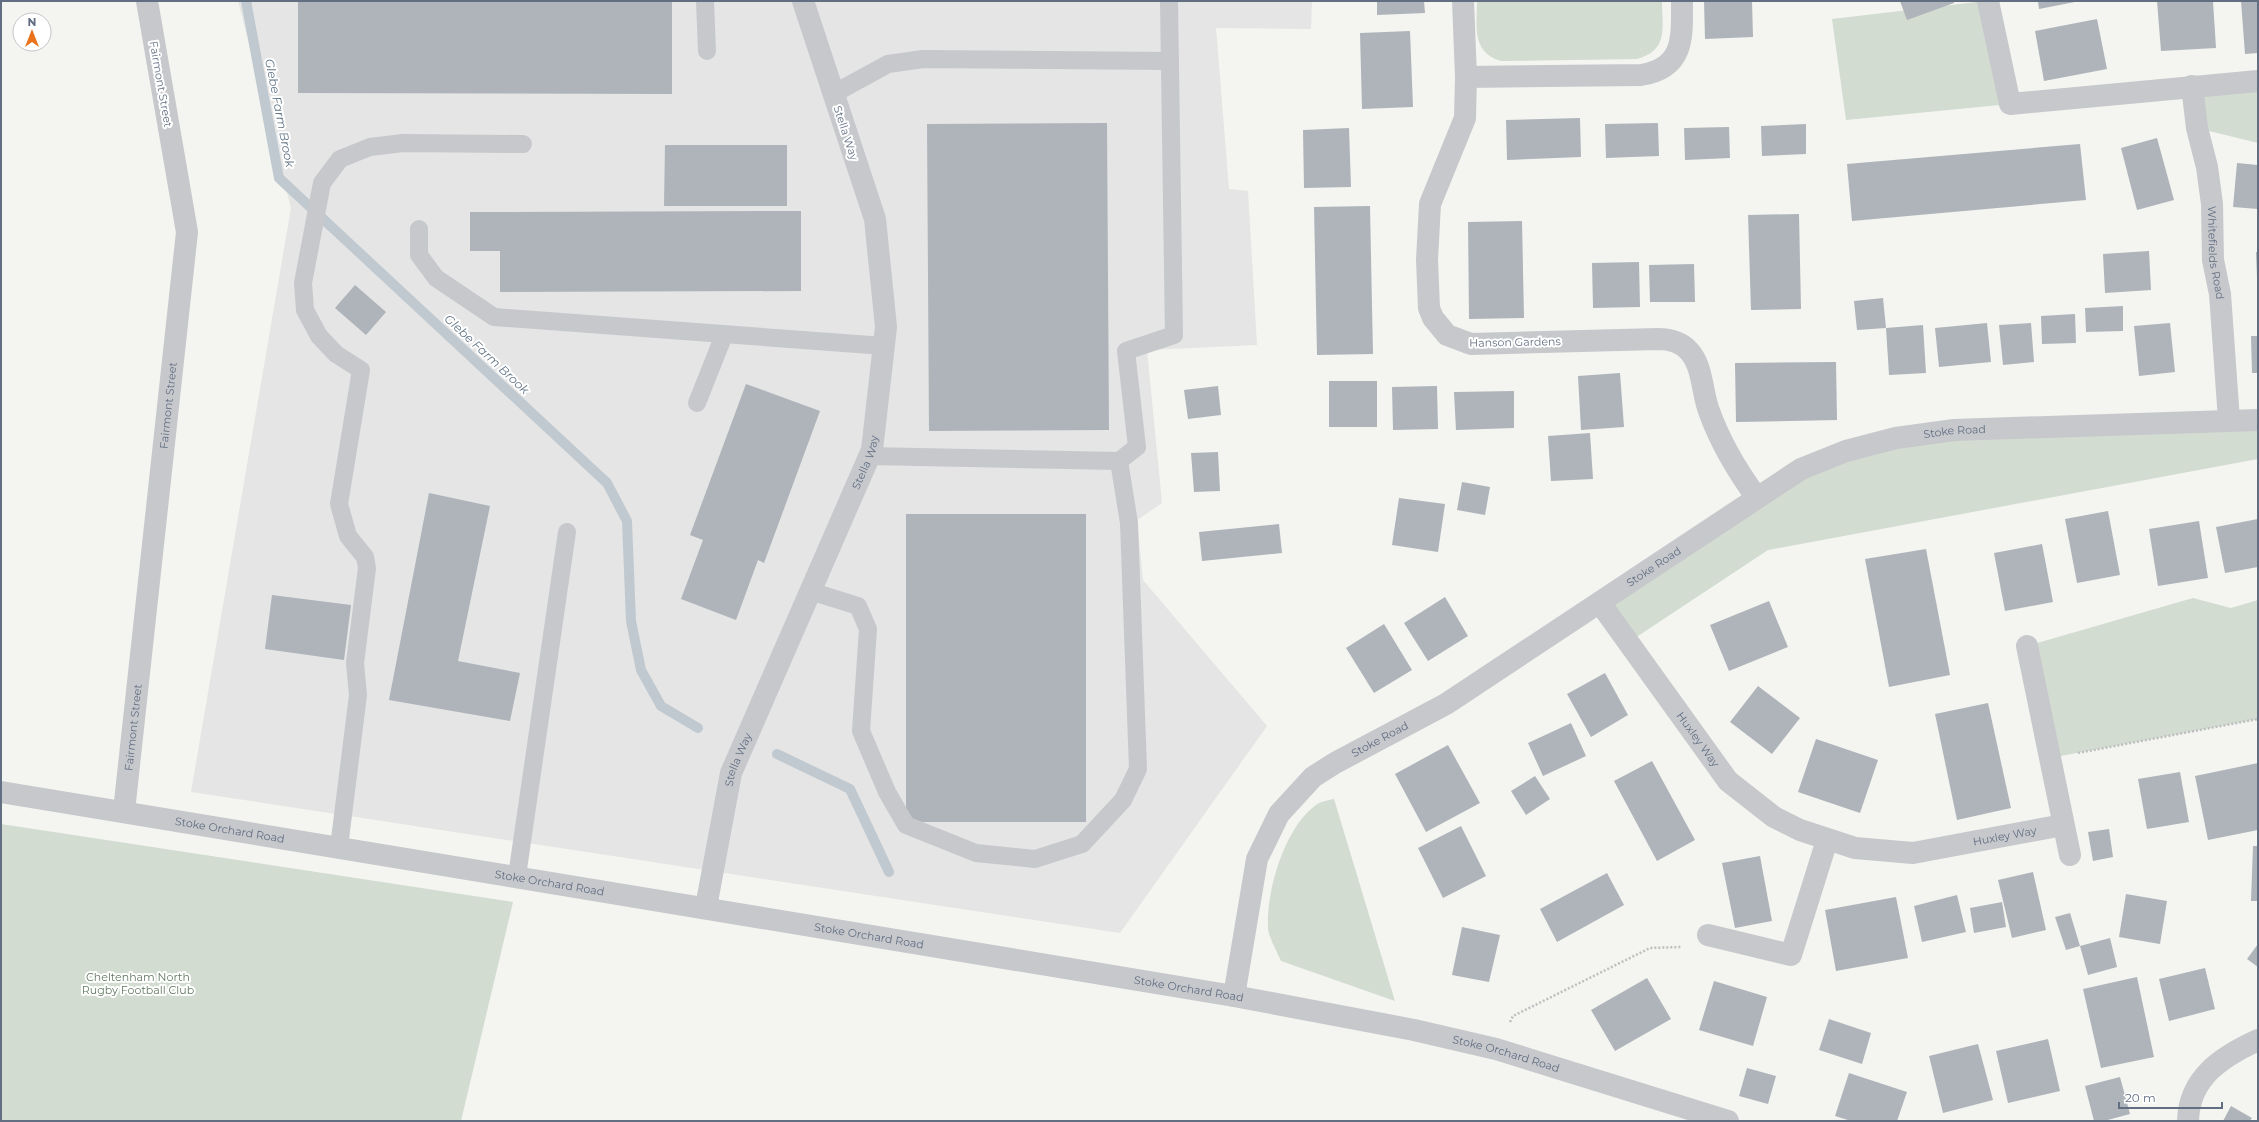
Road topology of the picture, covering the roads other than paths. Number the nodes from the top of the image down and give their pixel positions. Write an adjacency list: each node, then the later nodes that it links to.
1 (147, 1): 29 (street, Fairmont Street)
2 (706, 1): 8 (lane)
3 (803, 1): 13 (street, Stella Way)
4 (1169, 1): 9 (lane)
5 (1463, 1): 10 (street, Hanson Gardens)
6 (1682, 1): 10 (street)
7 (1988, 1): 12 (street)
8 (707, 51)
9 (1170, 61): 13 (lane); 22 (lane)
10 (1466, 77): 23 (street, Hanson Gardens)
11 (2258, 81): 12 (street)
12 (2192, 86): 19 (street, Whitefields Road)
13 (833, 94): 17 (street, Stella Way)
14 (523, 144): 32 (lane)
15 (419, 229): 16 (lane)
16 (724, 335): 17 (lane); 18 (lane)
17 (884, 346): 21 (street, Stella Way)
18 (697, 403)
19 (2229, 420): 20 (street, Stoke Road); 23 (street, Stoke Road)
20 (2258, 420)
21 (869, 456): 22 (lane); 25 (street, Stella Way)
22 (1119, 461): 25 (lane)
23 (1757, 498): 26 (street, Stoke Road)
24 (567, 532): 34 (lane)
25 (810, 591): 35 (street, Stella Way)
26 (1600, 603): 31 (street, Huxley Way); 37 (street, Stoke Road)
27 (2027, 646): 30 (street)
28 (1, 792): 29 (street, Stoke Orchard Road)
29 (124, 811): 32 (street, Stoke Orchard Road)
30 (2063, 825): 31 (street, Huxley Way); 33 (street)
31 (1827, 840): 36 (street)
32 (339, 847): 34 (street, Stoke Orchard Road)
33 (2070, 855)
34 (517, 876): 35 (street, Stoke Orchard Road)
35 (706, 907): 37 (street, Stoke Orchard Road)
36 (1708, 935)
37 (1234, 996): 39 (street, Stoke Orchard Road)
38 (2258, 1040): 40 (street)
39 (1728, 1121)
40 (2188, 1121)

